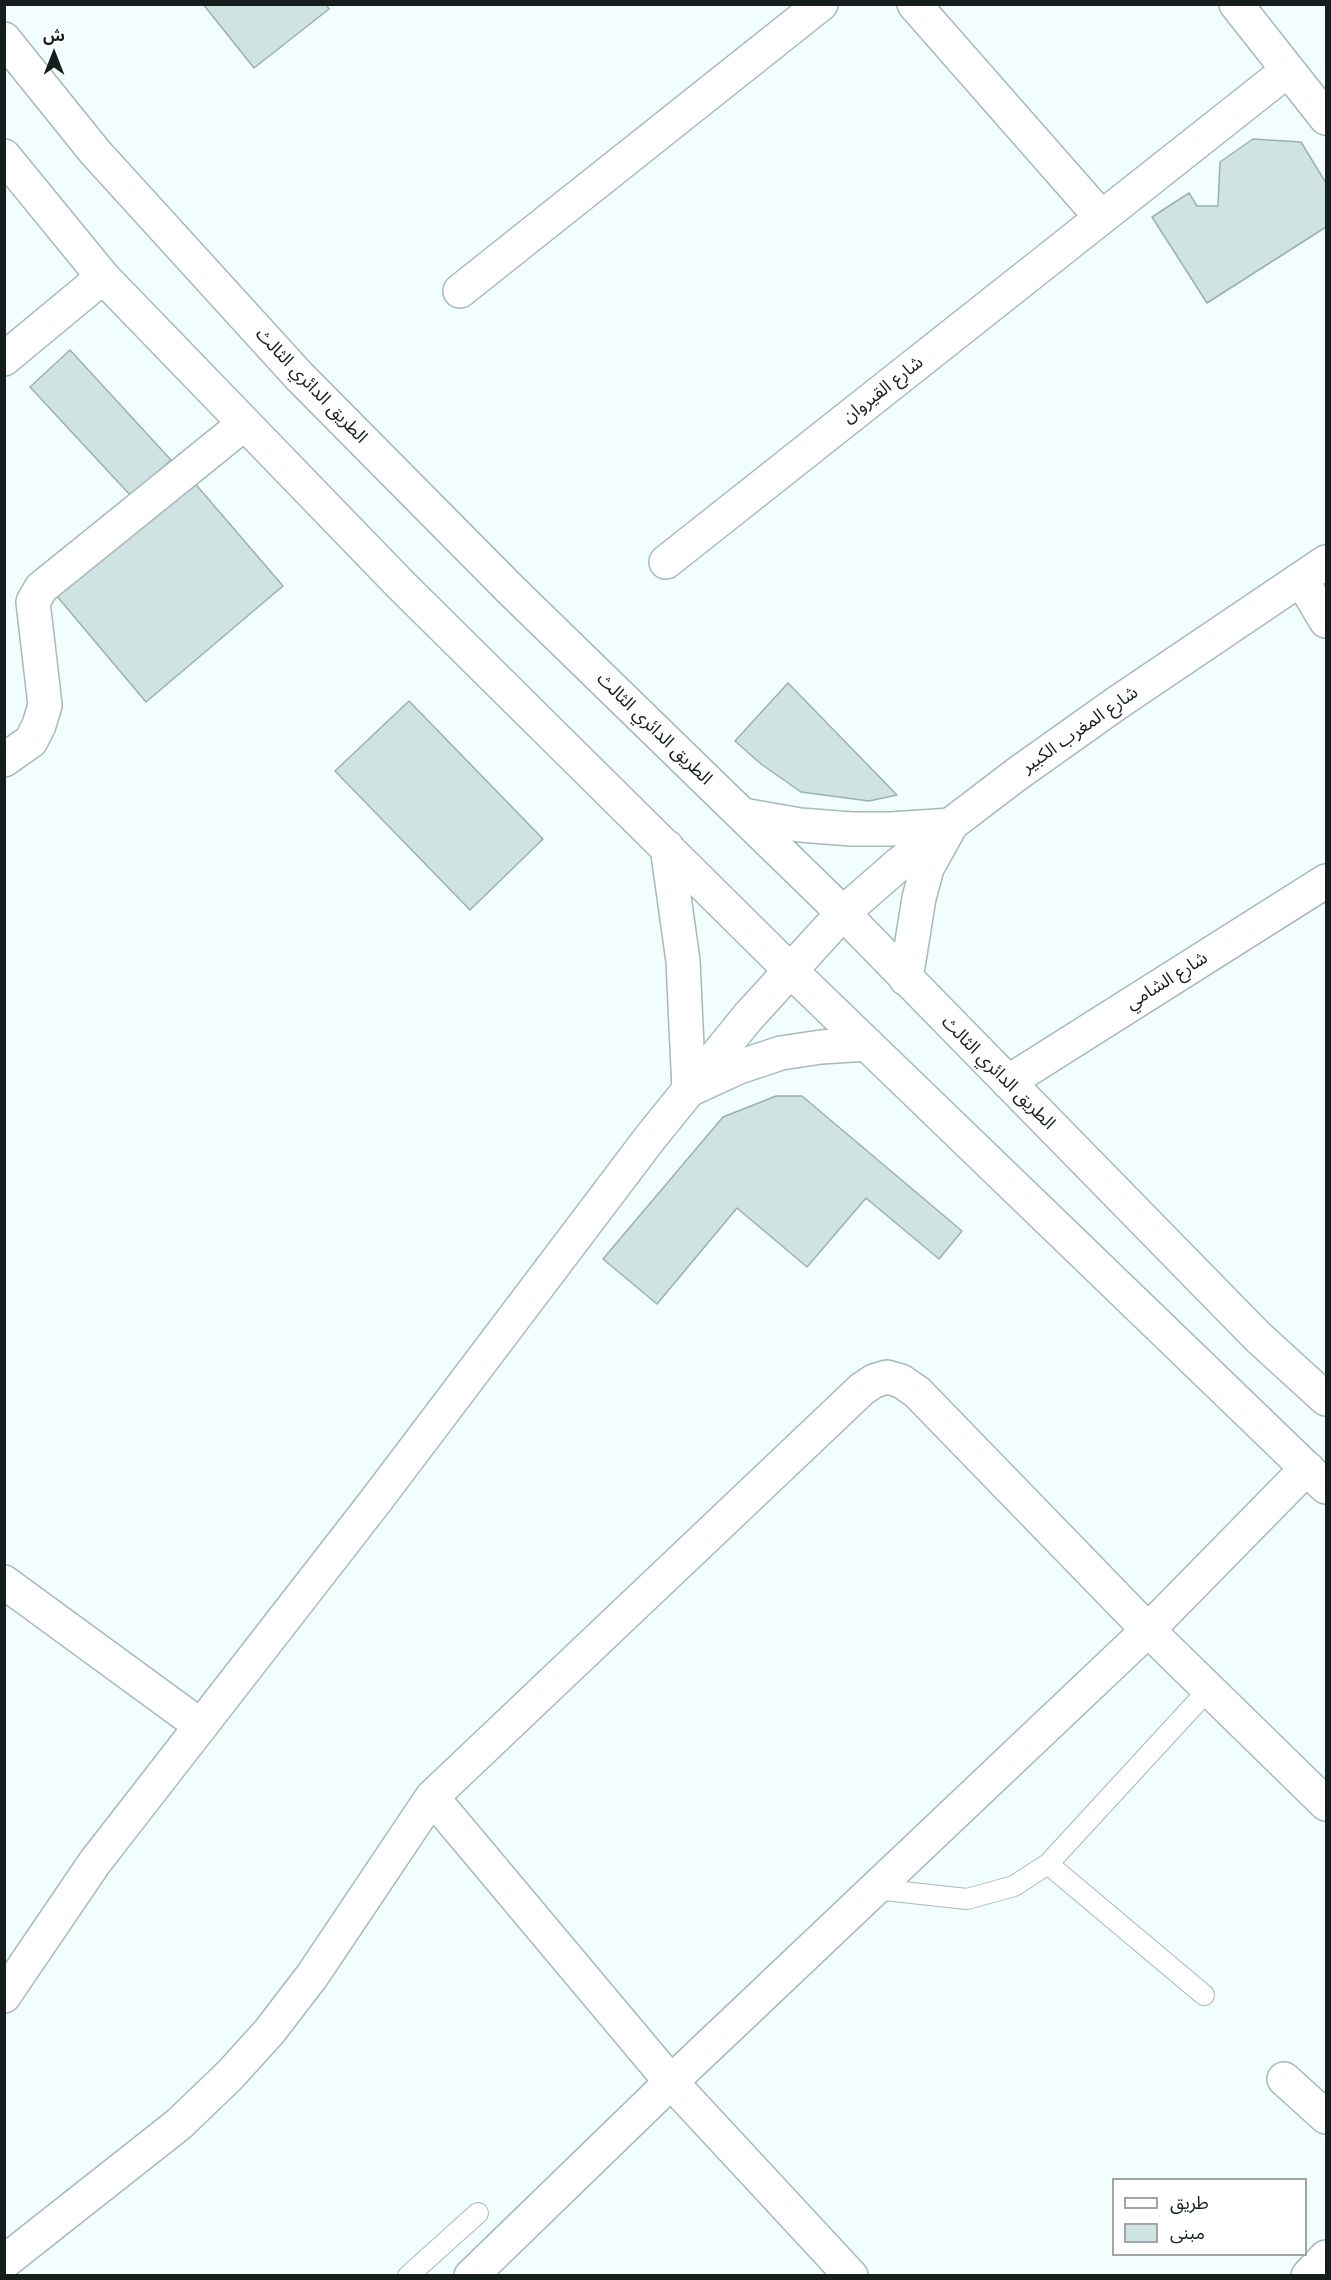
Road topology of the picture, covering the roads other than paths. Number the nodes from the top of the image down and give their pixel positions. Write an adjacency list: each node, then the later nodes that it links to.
1 (821, 4): 10 (street)
2 (914, 4): 8 (street)
3 (1236, 4): 5 (street)
4 (4, 39): 17 (street, الطريق الدائري الثالث)
5 (1288, 70): 6 (street); 8 (street, شارع القيروان)
6 (1326, 118)
7 (4, 156): 9 (street)
8 (1101, 217): 13 (street, شارع القيروان)
9 (103, 277): 11 (street); 12 (street)
10 (460, 291)
11 (4, 359)
12 (244, 424): 16 (street); 19 (street)
13 (666, 562)
14 (1314, 570): 15 (street); 18 (street, شارع المغرب الكبير)
15 (1326, 621)
16 (4, 760)
17 (743, 815): 18 (street); 21 (street, الطريق الدائري الثالث)
18 (951, 825): 21 (street, شارع المغرب الكبير); 23 (street)
19 (667, 848): 22 (street); 26 (street)
20 (1326, 881): 25 (street, شارع الشامي)
21 (843, 913): 22 (street, شارع المغرب الكبير); 23 (street, الطريق الدائري الثالث)
22 (790, 970): 24 (street); 26 (street, شارع المغرب الكبير)
23 (906, 979): 25 (street, الطريق الدائري الثالث)
24 (867, 1044): 26 (street); 28 (street)
25 (1008, 1082): 27 (street, الطريق الدائري الثالث)
26 (689, 1090): 32 (street, شارع المغرب الكبير)
27 (1326, 1399)
28 (1317, 1477): 30 (street)
29 (4, 1582): 32 (street)
30 (1148, 1630): 31 (street); 33 (street); 36 (street)
31 (1209, 1689): 34 (street); 35 (lane)
32 (201, 1726): 38 (street, شارع المغرب الكبير)
33 (432, 1797): 40 (street); 44 (street)
34 (1326, 1804)
35 (1048, 1864): 36 (lane); 37 (lane)
36 (874, 1890): 40 (street)
37 (1204, 1995)
38 (4, 1996)
39 (1284, 2079): 41 (street)
40 (671, 2082): 46 (street); 47 (street)
41 (1326, 2117)
42 (478, 2213): 45 (lane)
43 (1326, 2257): 48 (street)
44 (4, 2262)
45 (408, 2276)
46 (471, 2276)
47 (851, 2276)
48 (1308, 2276)

